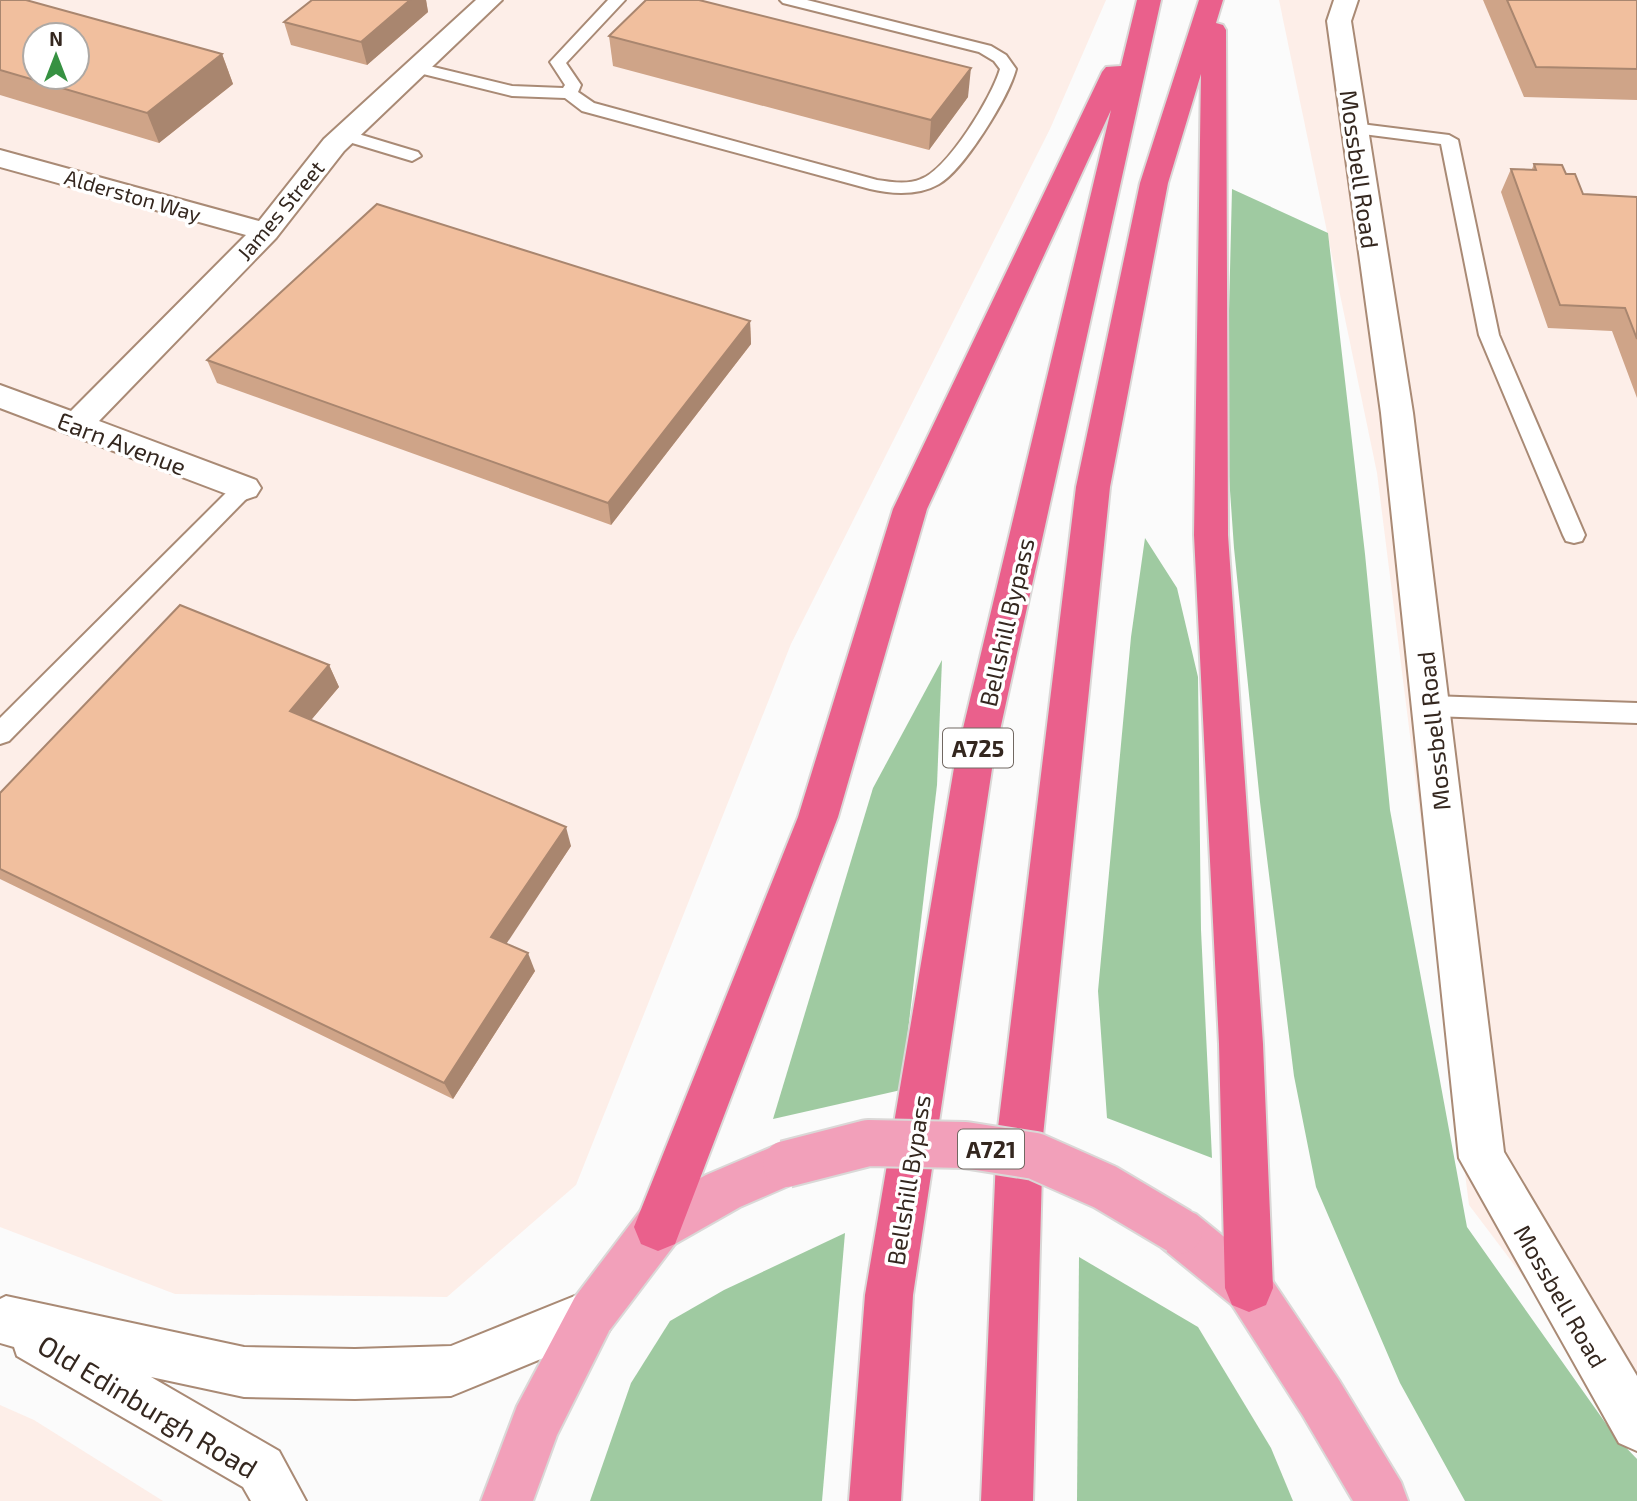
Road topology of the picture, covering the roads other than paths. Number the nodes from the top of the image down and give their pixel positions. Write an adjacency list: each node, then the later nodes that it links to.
1 (617, 0): 8 (lane)
2 (789, 0): 8 (lane)
3 (1212, 0): 22 (highway); 29 (highway)
4 (1346, 0): 9 (street, Mossbell Road)
5 (481, 2): 7 (street, James Street)
6 (1148, 3): 21 (highway, A725); 28 (highway, Bellshill Bypass / A725)
7 (417, 68): 8 (lane); 10 (street, James Street)
8 (569, 93)
9 (1353, 128): 17 (lane); 18 (street, Mossbell Road)
10 (345, 135): 11 (lane); 13 (street, James Street)
11 (412, 156)
12 (0, 158): 13 (street, Alderston Way)
13 (266, 232): 15 (street, James Street)
14 (0, 396): 15 (street, Earn Avenue)
15 (75, 426): 16 (street, Earn Avenue)
16 (244, 488): 20 (lane)
17 (1574, 535)
18 (1431, 706): 19 (lane); 25 (street, Mossbell Road)
19 (1637, 713)
20 (0, 734)
21 (657, 1227): 22 (main road, A721, bridge); 23 (main road, A721)
22 (1249, 1288): 30 (main road, A721)
23 (592, 1314): 24 (street, Old Edinburgh Road); 27 (main road, A721)
24 (3, 1320): 26 (street, Old Edinburgh Road)
25 (1637, 1425)
26 (280, 1501)
27 (507, 1501)
28 (875, 1501)
29 (1007, 1501)
30 (1382, 1501)

